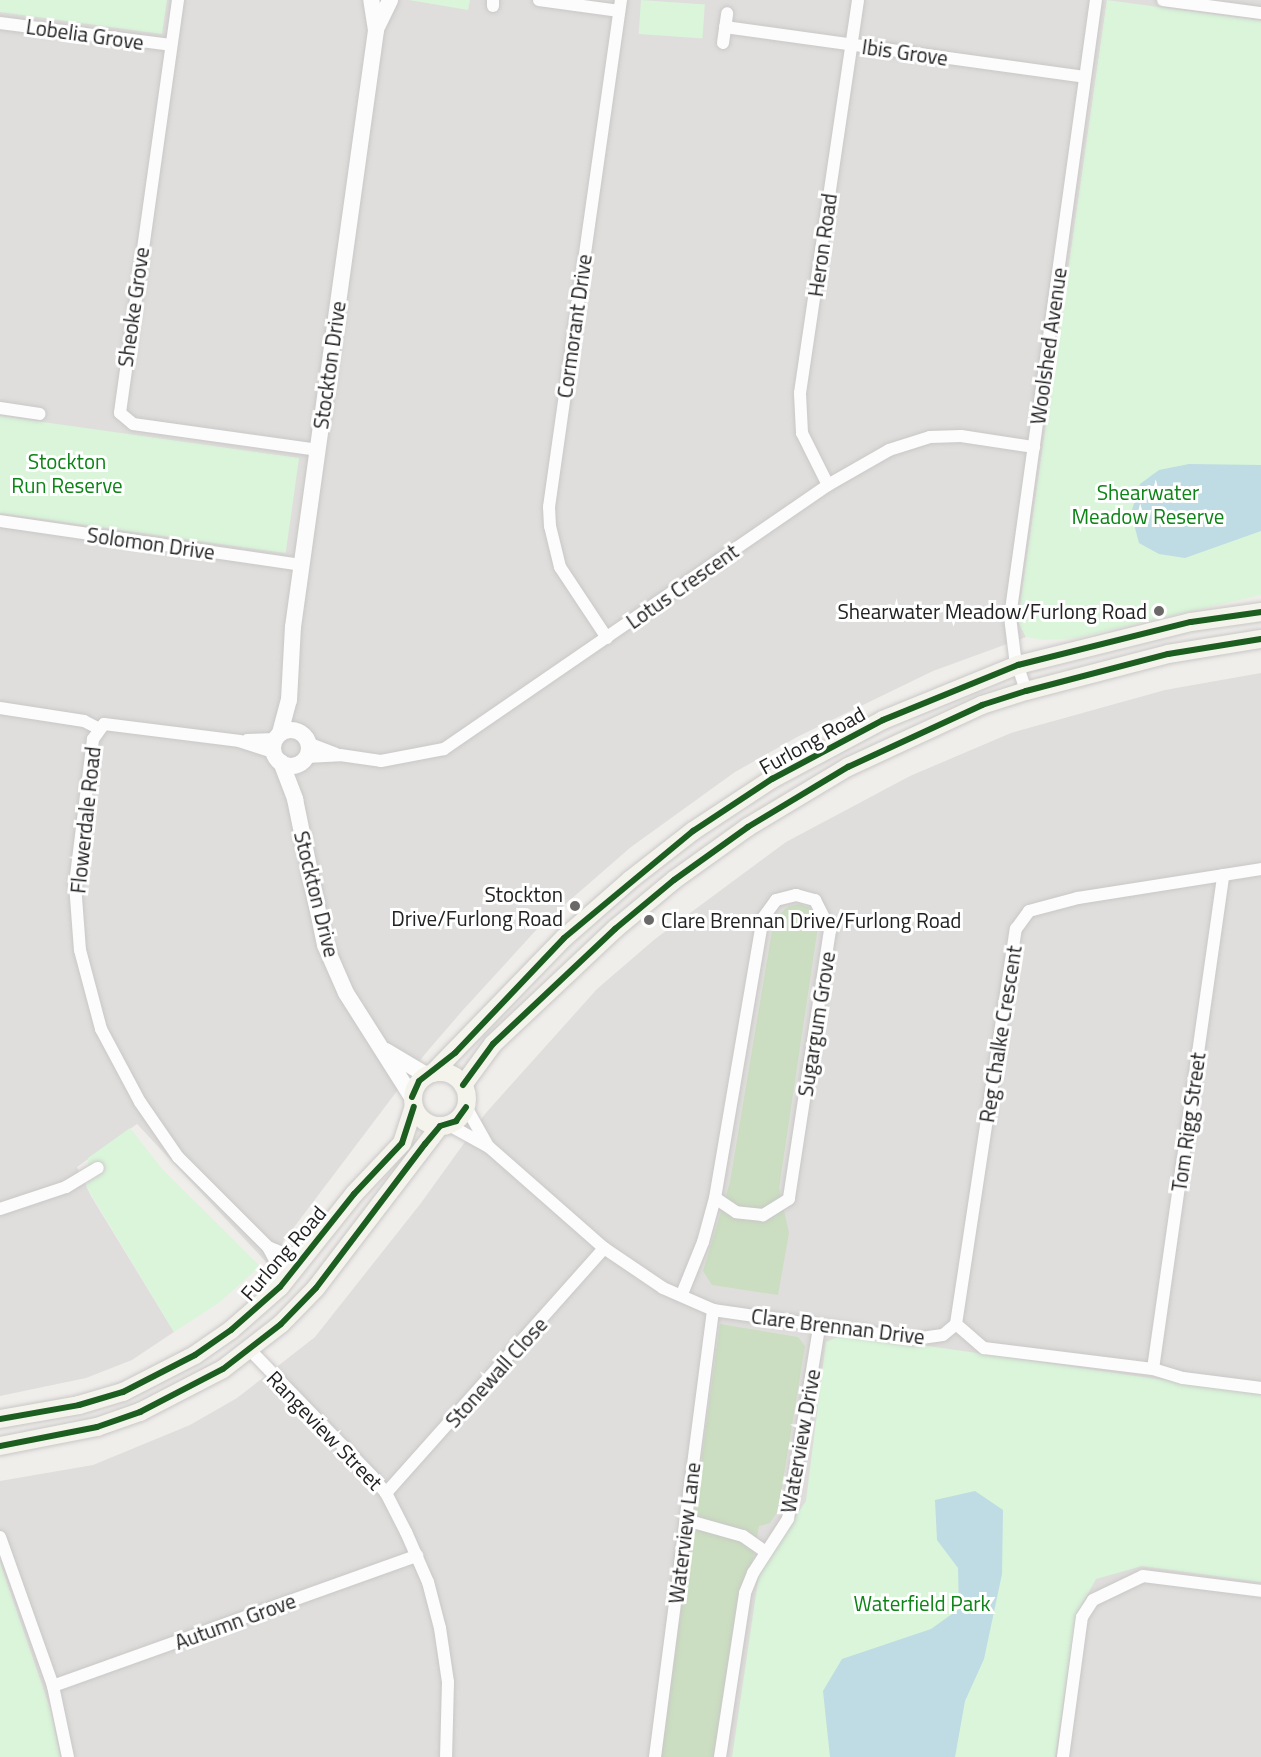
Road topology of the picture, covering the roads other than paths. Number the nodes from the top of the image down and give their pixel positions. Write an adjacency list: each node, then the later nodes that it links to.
1 (177, 0): 16 (street, Sheoke Grove)
2 (372, 0): 13 (street, Stockton Drive)
3 (390, 0): 13 (street, Stockton Drive)
4 (539, 0): 8 (street)
5 (858, 0): 15 (street, Heron Road)
6 (1096, 0): 17 (street, Woolshed Avenue)
7 (1162, 0): 9 (street)
8 (620, 6): 26 (street, Cormorant Drive)
9 (1261, 13)
10 (727, 14): 12 (street)
11 (0, 23): 16 (street, Lobelia Grove)
12 (725, 27): 14 (street); 15 (street, Ibis Grove)
13 (376, 30): 21 (street, Stockton Drive)
14 (723, 43)
15 (852, 44): 17 (street, Ibis Grove); 22 (street, Heron Road)
16 (171, 45): 21 (street, Sheoke Grove)
17 (1085, 78): 20 (street, Woolshed Avenue)
18 (0, 408): 19 (street)
19 (40, 414)
20 (1034, 447): 22 (street, Lotus Crescent); 28 (street, Woolshed Avenue)
21 (318, 450): 24 (street, Stockton Drive)
22 (828, 485): 26 (street, Lotus Crescent)
23 (0, 521): 24 (street, Solomon Drive)
24 (302, 565): 30 (street, Stockton Drive)
25 (1261, 612): 28 (main road, Furlong Road)
26 (608, 638): 34 (street, Lotus Crescent)
27 (1261, 639): 29 (main road, Furlong Road)
28 (1018, 665): 29 (street, Woolshed Avenue); 39 (main road, Furlong Road)
29 (1026, 690): 40 (main road, Furlong Road)
30 (289, 700): 33 (street, Stockton Drive); 34 (street, Stockton Drive)
31 (0, 708): 32 (street)
32 (98, 728): 33 (street, Flowerdale Road); 48 (street, Flowerdale Road)
33 (278, 747): 34 (street); 34 (street); 35 (street, Stockton Drive)
34 (304, 748): 35 (street, Stockton Drive)
35 (295, 799): 38 (street, Stockton Drive)
36 (1261, 869): 37 (street, Reg Chalke Crescent)
37 (1223, 875): 54 (street, Reg Chalke Crescent); 58 (street, Tom Rigg Street)
38 (382, 1049): 39 (street, Stockton Drive); 41 (street, Stockton Drive)
39 (430, 1074): 40 (main road); 41 (main road)
40 (463, 1085): 42 (main road)
41 (413, 1102): 43 (main road); 50 (main road, Furlong Road)
42 (466, 1107): 43 (main road); 44 (street, Clare Brennan Drive)
43 (445, 1125): 44 (street, Clare Brennan Drive); 57 (main road, Furlong Road)
44 (489, 1147): 49 (street, Clare Brennan Drive)
45 (98, 1168): 47 (street)
46 (715, 1197): 46 (street, Sugargum Grove); 52 (street, Sugargum Grove)
47 (0, 1209)
48 (268, 1247): 50 (street); 51 (street, Flowerdale Road)
49 (604, 1248): 52 (street, Clare Brennan Drive); 62 (street, Stonewall Close)
50 (313, 1250): 51 (main road, Furlong Road)
51 (280, 1287): 56 (main road, Furlong Road)
52 (682, 1294): 53 (street, Clare Brennan Drive)
53 (712, 1310): 55 (street, Clare Brennan Drive); 63 (street, Waterview Lane)
54 (956, 1324): 55 (street, Clare Brennan Drive); 58 (street, Clare Brennan Drive)
55 (819, 1328): 65 (street, Waterview Drive)
56 (231, 1330): 57 (main road); 60 (main road, Furlong Road)
57 (249, 1349): 61 (main road, Furlong Road); 62 (street, Rangeview Street)
58 (1153, 1369): 59 (street, Clare Brennan Drive)
59 (1261, 1388)
60 (0, 1419)
61 (0, 1446)
62 (386, 1493): 66 (street, Rangeview Street)
63 (687, 1520): 65 (street); 71 (street, Waterview Lane)
64 (0, 1538): 68 (street)
65 (766, 1552): 72 (street, Waterview Drive)
66 (417, 1556): 68 (street, Autumn Grove); 70 (street, Rangeview Street)
67 (1261, 1591): 73 (street)
68 (53, 1686): 69 (street)
69 (68, 1757)
70 (446, 1757)
71 (655, 1757)
72 (720, 1757)
73 (1063, 1757)

